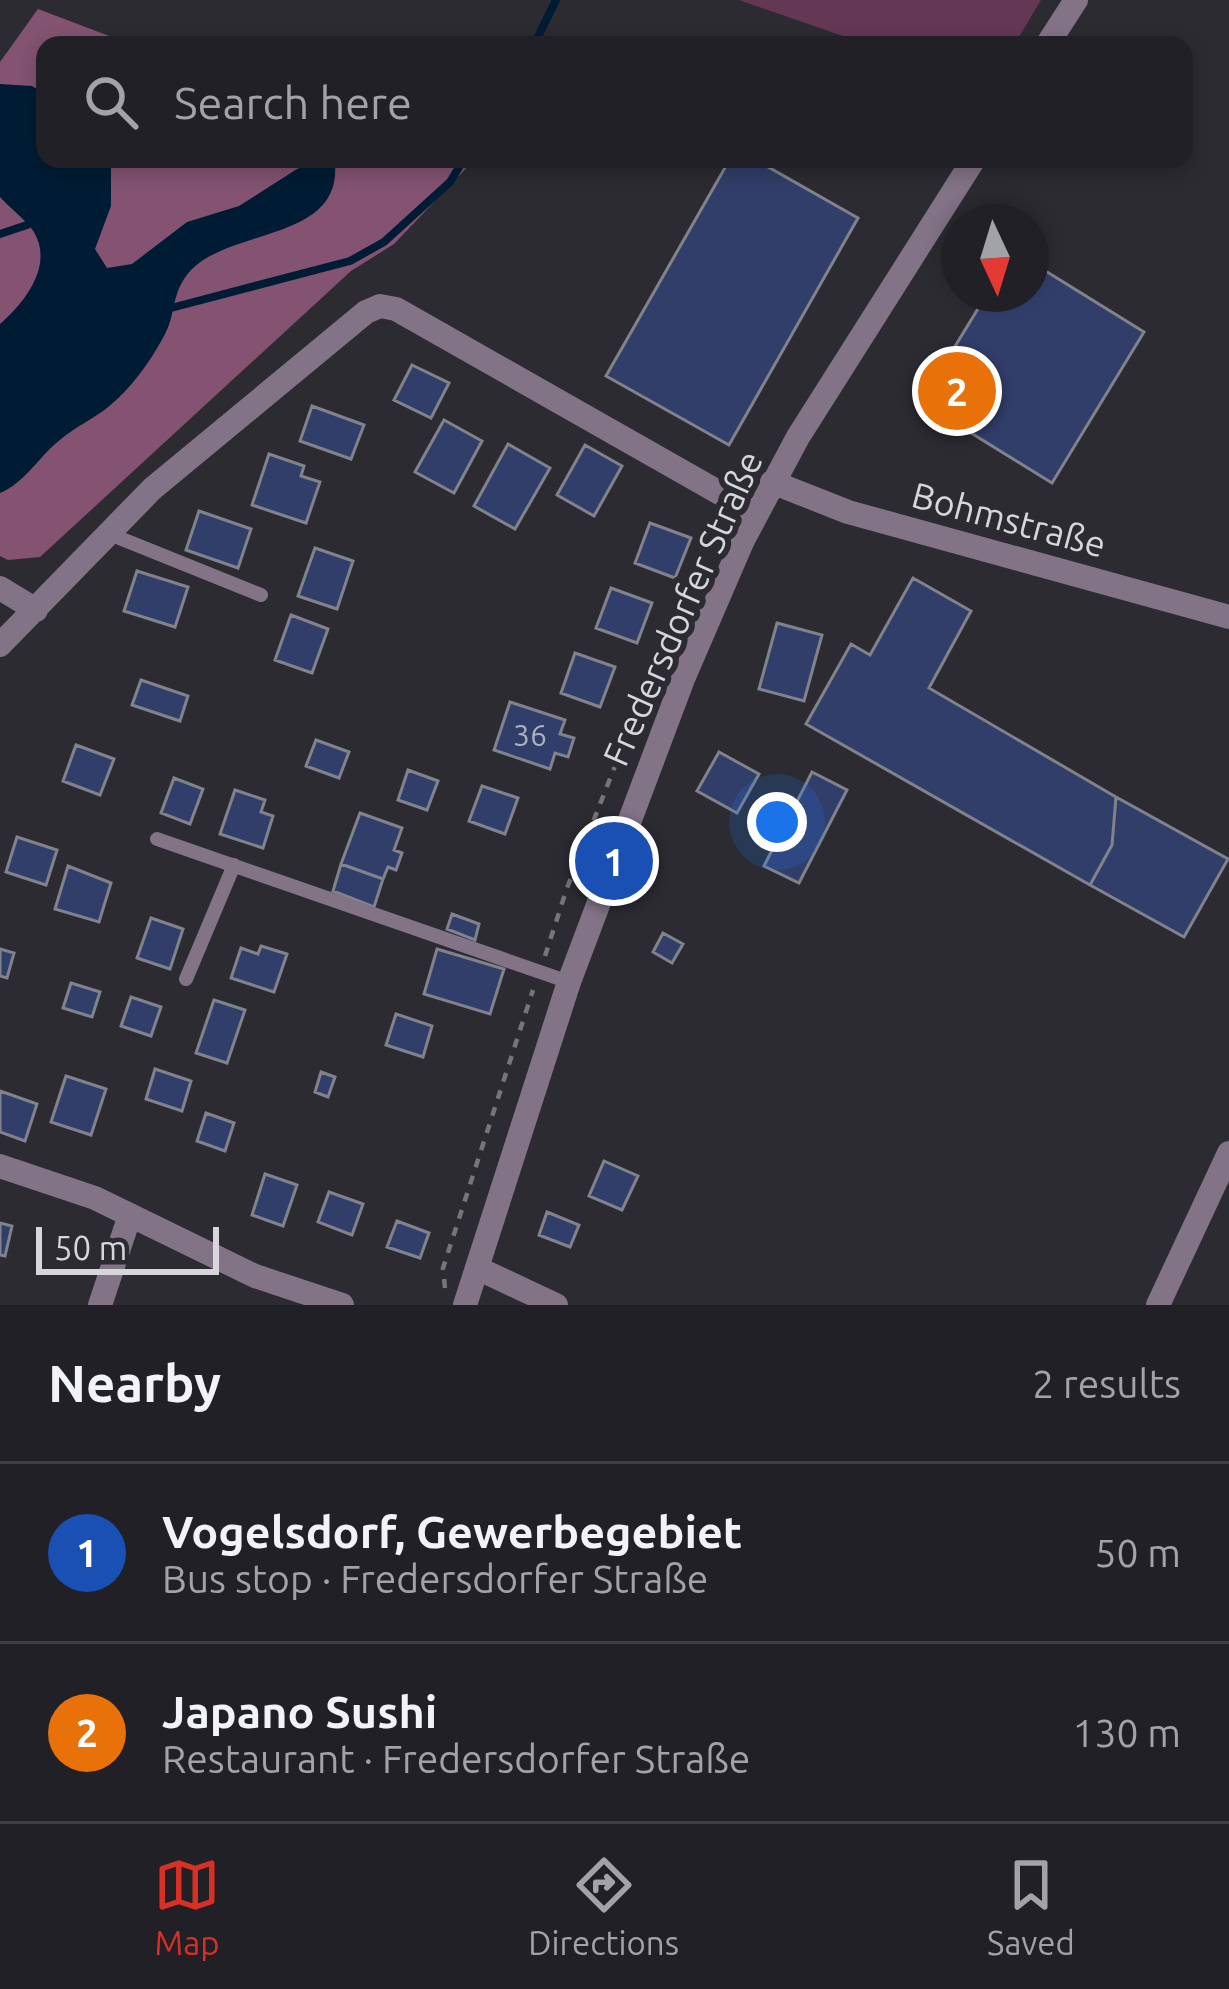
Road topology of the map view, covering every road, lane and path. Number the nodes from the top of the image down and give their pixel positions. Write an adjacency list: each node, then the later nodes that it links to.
1 (1076, 0): 2 (street)
2 (1052, 36)
3 (968, 168): 4 (street, Fredersdorfer Straße)
4 (772, 482): 5 (street, Fredersdorfer Straße); 10 (street, Bohmstraße)
5 (755, 513): 6 (street); 15 (street, Fredersdorfer Straße)
6 (107, 533): 8 (lane); 9 (street)
7 (0, 588): 9 (street)
8 (261, 596)
9 (36, 610): 11 (street)
10 (1229, 617)
11 (0, 645)
12 (157, 838): 13 (lane)
13 (234, 865): 14 (lane); 15 (lane)
14 (186, 979)
15 (568, 982): 19 (street, Fredersdorfer Straße)
16 (1229, 1153): 24 (street)
17 (0, 1166): 18 (street)
18 (130, 1215): 20 (street); 21 (street)
19 (477, 1268): 22 (street, Fredersdorfer Straße); 23 (street)
20 (100, 1305)
21 (342, 1305)
22 (465, 1305)
23 (556, 1305)
24 (1158, 1305)

